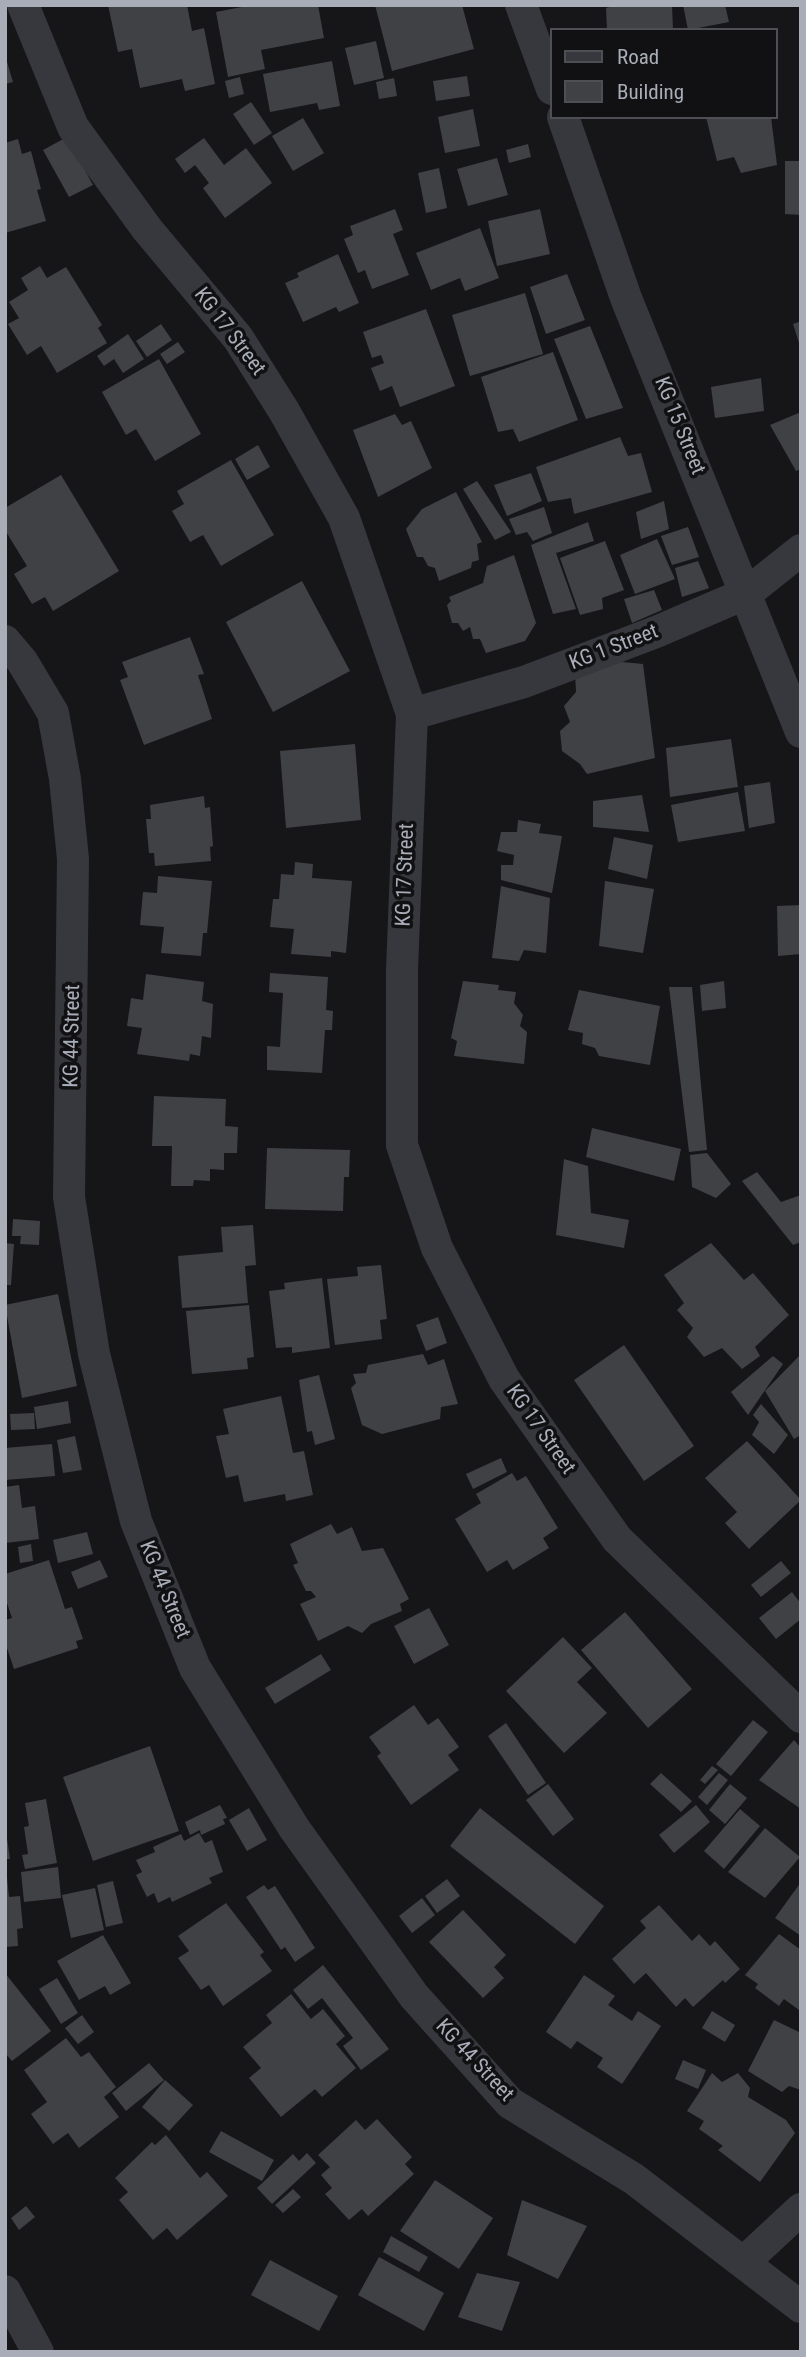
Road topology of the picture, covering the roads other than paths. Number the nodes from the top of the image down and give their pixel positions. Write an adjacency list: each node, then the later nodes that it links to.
1 (23, 5): 8 (street, KG 17 Street)
2 (521, 5): 3 (street)
3 (550, 84)
4 (564, 119): 6 (street, KG 15 Street)
5 (801, 550): 6 (street, KG 1 Street)
6 (747, 593): 8 (street, KG 1 Street); 9 (street, KG 15 Street)
7 (5, 641): 12 (street, KG 44 Street)
8 (412, 714): 10 (street, KG 17 Street)
9 (801, 732)
10 (801, 1717)
11 (801, 2209): 12 (street)
12 (745, 2261): 14 (street, KG 44 Street)
13 (5, 2291): 15 (street)
14 (801, 2307)
15 (38, 2352)

